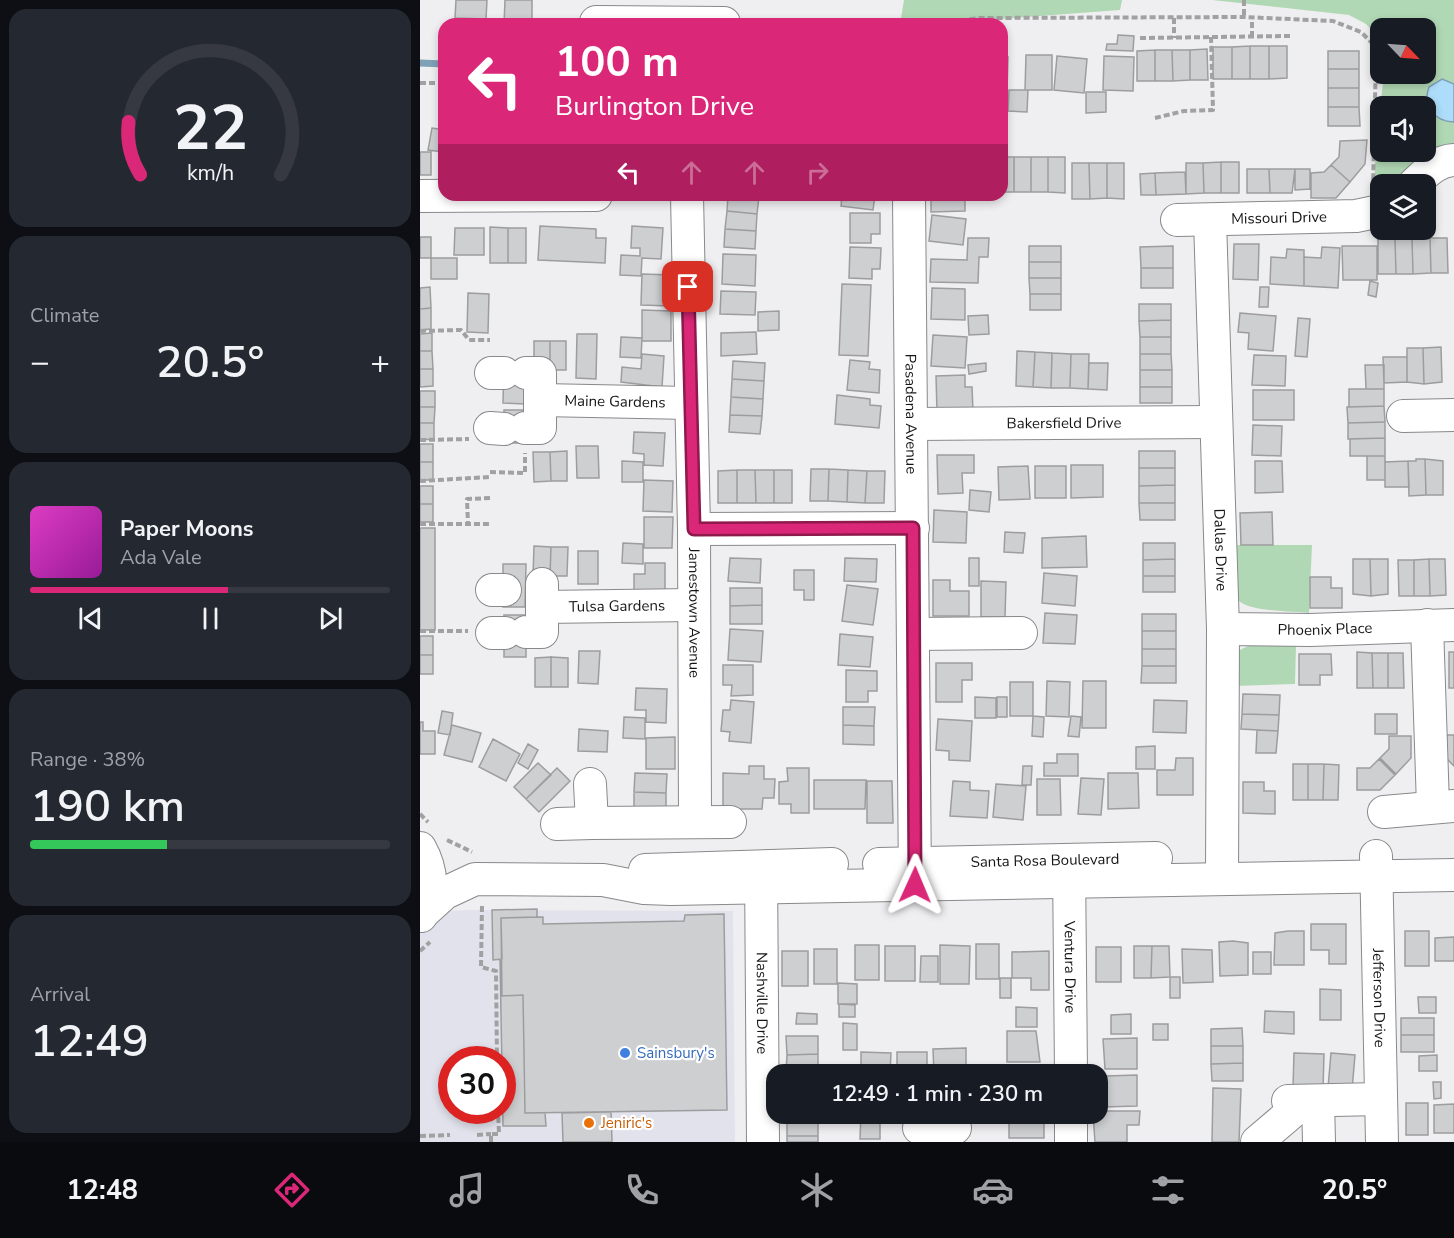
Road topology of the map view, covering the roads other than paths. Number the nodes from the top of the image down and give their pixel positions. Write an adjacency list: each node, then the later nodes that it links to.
1 (1454, 160): 2 (street)
2 (1425, 174)
3 (420, 196): 4 (street)
4 (438, 196)
5 (687, 201): 12 (street, Jamestown Avenue)
6 (909, 201): 16 (street, Pasadena Avenue)
7 (1370, 212): 9 (street, Missouri Drive)
8 (1177, 220): 9 (street, Missouri Drive)
9 (1210, 220): 15 (street, Dallas Drive)
10 (507, 373): 11 (street)
11 (541, 400): 12 (street, Maine Gardens); 17 (street)
12 (690, 403): 19 (street, Jamestown Avenue)
13 (1454, 415): 14 (street)
14 (1403, 416)
15 (1215, 422): 16 (street, Bakersfield Drive); 23 (street, Dallas Drive)
16 (912, 424): 18 (street, Pasadena Avenue)
17 (500, 431)
18 (913, 528): 19 (street); 25 (street, Pasadena Avenue)
19 (694, 529): 20 (street, Jamestown Avenue)
20 (693, 605): 21 (street, Tulsa Gardens); 29 (street, Jamestown Avenue)
21 (517, 610)
22 (1440, 625): 23 (street, Phoenix Place); 27 (street, Phoenix Place)
23 (1223, 628): 36 (street, Dallas Drive)
24 (1021, 633): 25 (street)
25 (913, 634): 38 (street, Pasadena Avenue)
26 (591, 784): 31 (street)
27 (1443, 806): 28 (street, Phoenix Place)
28 (1384, 812)
29 (695, 822): 30 (street); 31 (street)
30 (730, 822)
31 (592, 823): 32 (street)
32 (557, 824)
33 (429, 840): 41 (street, Santa Rosa Boulevard); 42 (street)
34 (1454, 853): 35 (street, Santa Rosa Boulevard)
35 (1376, 865): 36 (street, Santa Rosa Boulevard); 39 (street, Santa Rosa Boulevard); 44 (street, Jefferson Drive)
36 (1222, 868): 37 (street, Santa Rosa Boulevard)
37 (1069, 871): 38 (street, Santa Rosa Boulevard); 43 (street, Ventura Drive)
38 (915, 874): 40 (street, Santa Rosa Boulevard)
39 (1454, 874)
40 (761, 877): 41 (street, Santa Rosa Boulevard); 49 (street, Nashville Drive)
41 (479, 878): 42 (street, Santa Rosa Boulevard)
42 (421, 915)
43 (1071, 1064)
44 (1380, 1099): 45 (street); 53 (street, Jefferson Drive)
45 (1304, 1101): 51 (street); 52 (street)
46 (1071, 1124): 50 (street)
47 (918, 1128): 48 (street)
48 (954, 1128)
49 (763, 1142)
50 (1071, 1142)
51 (1257, 1142)
52 (1319, 1142)
53 (1382, 1142)

